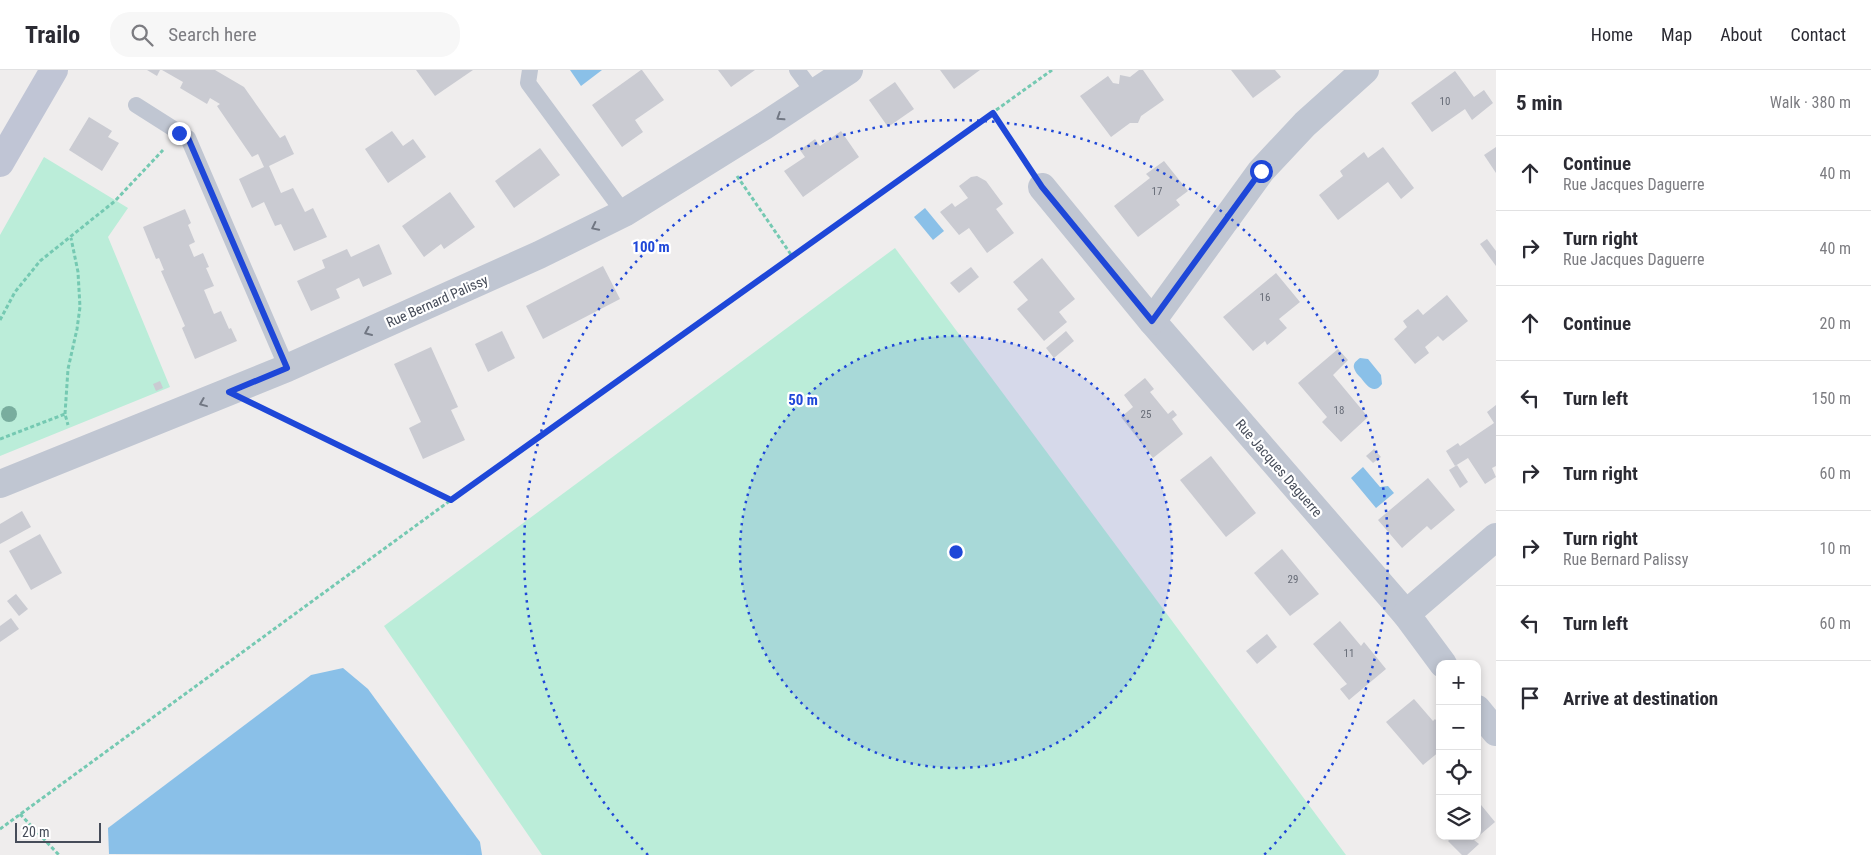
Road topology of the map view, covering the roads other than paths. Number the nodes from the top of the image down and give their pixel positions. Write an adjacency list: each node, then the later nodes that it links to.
1 (54, 70): 8 (main road)
2 (530, 70): 10 (lane)
3 (797, 70): 6 (lane)
4 (849, 70): 6 (street, Rue Bernard Palissy)
5 (1364, 70): 11 (street)
6 (816, 94): 10 (street, Rue Bernard Palissy, one-way to 10)
7 (136, 105): 12 (lane)
8 (0, 163)
9 (1042, 187): 11 (street, Rue Jacques Daguerre)
10 (624, 213): 12 (street, Rue Bernard Palissy, one-way to 12)
11 (1152, 321): 15 (street, Rue Jacques Daguerre)
12 (287, 368): 13 (street, Rue Bernard Palissy, one-way to 13)
13 (0, 484)
14 (1496, 537): 15 (street)
15 (1406, 614): 16 (street, Rue Jacques Daguerre)
16 (1440, 660)
17 (1481, 714): 18 (street)
18 (1496, 732)

